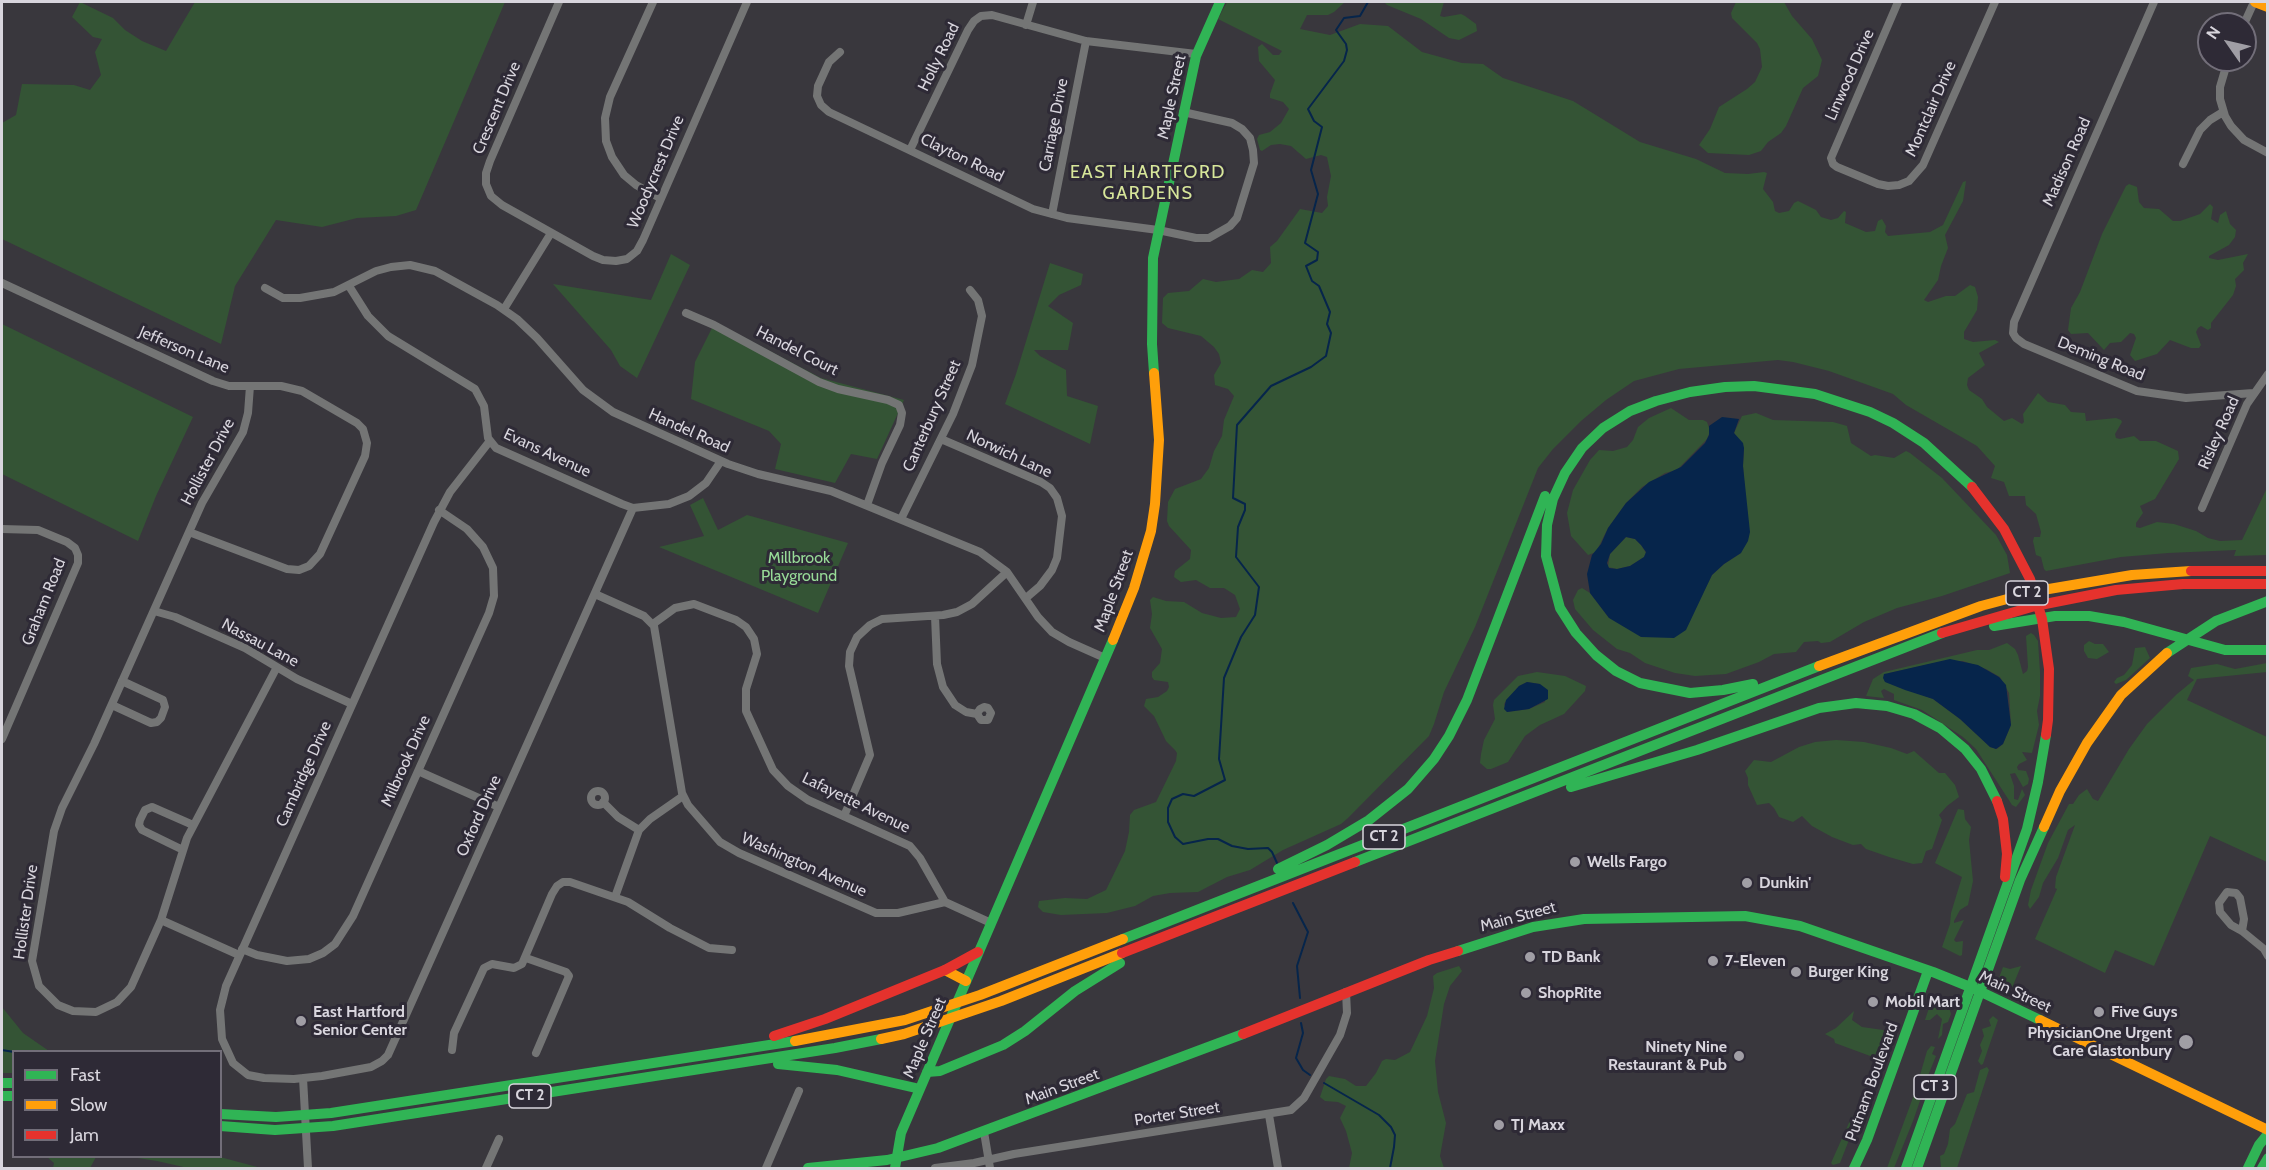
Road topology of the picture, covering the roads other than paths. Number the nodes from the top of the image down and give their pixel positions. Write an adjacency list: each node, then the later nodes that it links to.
1 (559, 2): 25 (street, Crescent Drive)
2 (653, 2): 22 (street)
3 (747, 2): 22 (street, Woodycrest Drive)
4 (1033, 2): 11 (street)
5 (1220, 2): 14 (main road, Maple Street)
6 (1898, 2): 20 (street, Linwood Drive)
7 (1995, 2): 20 (street, Montclair Drive)
8 (2154, 2): 32 (street, Madison Road)
9 (2254, 2): 10 (main road)
10 (2268, 7)
11 (1026, 25): 12 (street, Holly Road); 18 (street, Holly Road)
12 (1086, 41): 14 (street, Holly Road); 23 (street, Carriage Drive)
13 (840, 52): 18 (street, Clayton Road)
14 (1196, 54): 16 (main road, Maple Street)
15 (2224, 72): 17 (street)
16 (1183, 112): 24 (main road, Maple Street); 24 (street, Clayton Road)
17 (2223, 112): 19 (street); 21 (street)
18 (910, 150): 23 (street, Clayton Road)
19 (2268, 153)
20 (1831, 161)
21 (2183, 164)
22 (660, 198): 25 (street, Woodycrest Drive)
23 (1052, 214): 24 (street, Clayton Road)
24 (1158, 230): 59 (main road, Maple Street)
25 (551, 233): 30 (street)
26 (2, 283): 34 (street, Jefferson Lane)
27 (349, 286): 28 (street, Handel Road); 30 (street, Handel Road); 37 (street, Evans Avenue)
28 (265, 288)
29 (970, 290): 36 (street, Canterbury Street)
30 (504, 309): 38 (street, Handel Road)
31 (686, 313): 39 (street, Handel Court)
32 (2014, 336): 35 (street, Deming Road)
33 (2268, 374): 35 (street, Risley Road)
34 (250, 386): 45 (street, Hollister Drive); 45 (street, Jefferson Lane)
35 (2253, 393): 41 (street, Risley Road)
36 (941, 439): 43 (street, Canterbury Street); 51 (street, Norwich Lane)
37 (489, 442): 40 (street, Evans Avenue); 42 (street, Cambridge Drive)
38 (721, 462): 39 (street, Handel Road); 40 (street, Evans Avenue)
39 (867, 505): 43 (street, Handel Road)
40 (633, 508): 50 (street, Oxford Drive)
41 (2202, 508)
42 (439, 510): 63 (street, Cambridge Drive); 67 (street, Milbrook Drive)
43 (901, 519): 48 (street, Handel Road)
44 (2, 529): 66 (street, Graham Road)
45 (189, 532): 53 (street, Hollister Drive)
46 (2025, 559): 56 (main road); 61 (main road); 79 (main road)
47 (2268, 571): 61 (main road, CT 2)
48 (1007, 572): 51 (street, Handel Road); 54 (street)
49 (2268, 584): 57 (main road, CT 2)
50 (595, 594): 55 (street); 71 (street, Oxford Drive)
51 (1026, 598): 59 (street, Handel Road)
52 (2268, 601): 76 (main road)
53 (154, 611): 60 (street, Nassau Lane); 62 (street, Hollister Drive)
54 (935, 616): 65 (street); 72 (street)
55 (653, 624): 68 (street, Washington Avenue); 72 (street, Lafayette Avenue)
56 (2050, 639): 76 (main road); 80 (main road)
57 (1903, 647): 58 (main road); 70 (main road, CT 2)
58 (2268, 650)
59 (1105, 658): 82 (main road, Maple Street)
60 (277, 667): 63 (street, Nassau Lane); 73 (street, Hollister Drive)
61 (1800, 674): 79 (main road, CT 2)
62 (122, 681): 64 (street, Hollister Drive); 64 (street)
63 (352, 704): 86 (street, Cambridge Drive)
64 (112, 705): 81 (street, Hollister Drive)
65 (977, 714)
66 (2, 739)
67 (418, 771): 71 (street); 86 (street, Milbrook Drive)
68 (683, 796): 74 (street); 78 (street, Washington Avenue)
69 (603, 802): 74 (street)
70 (1507, 803): 80 (main road); 84 (main road, CT 2)
71 (499, 807): 101 (street, Oxford Drive)
72 (844, 816): 78 (street, Lafayette Avenue)
73 (193, 825): 75 (street, Hollister Drive); 75 (street)
74 (639, 830): 77 (street)
75 (183, 849): 81 (street, Hollister Drive)
76 (2020, 880): 92 (main road, CT 3)
77 (615, 897): 85 (street); 89 (street)
78 (945, 902): 82 (street)
79 (1211, 905): 98 (main road, CT 2)
80 (1996, 917): 92 (main road, CT 3)
81 (160, 920): 86 (street, Milbrook Drive)
82 (991, 923): 87 (main road, Maple Street)
83 (2242, 930): 88 (street)
84 (1180, 931): 99 (main road, CT 2); 100 (main road)
85 (732, 950)
86 (240, 952): 101 (street, Cambridge Drive)
87 (978, 952): 90 (main road); 93 (main road, Maple Street)
88 (2268, 956)
89 (526, 958): 96 (street); 97 (street)
90 (945, 970): 93 (main road); 98 (main road)
91 (1928, 970): 94 (main road, Main Street); 108 (main road, Main Street); 119 (main road, Putnam Boulevard)
92 (1982, 972): 95 (main road, CT 3)
93 (966, 981): 100 (main road, Maple Street)
94 (1346, 992): 105 (street, Porter Street); 107 (main road, Main Street)
95 (1969, 1008): 120 (main road, CT 3); 121 (main road, CT 3)
96 (452, 1050)
97 (536, 1053)
98 (713, 1054): 104 (main road, CT 2)
99 (745, 1062): 102 (main road); 106 (main road, CT 2)
100 (927, 1072): 102 (main road, Maple Street)
101 (303, 1078): 113 (street)
102 (920, 1089): 111 (main road, Maple Street)
103 (799, 1091): 115 (street)
104 (222, 1114)
105 (1269, 1116): 112 (street, Porter Street); 118 (street)
106 (222, 1126)
107 (984, 1131): 111 (main road, Main Street); 112 (street)
108 (2268, 1132): 122 (main road)
109 (499, 1139): 114 (street)
110 (2268, 1158): 123 (main road)
111 (896, 1163): 116 (main road, Main Street)
112 (990, 1164): 117 (street, Porter Street)
113 (308, 1168)
114 (486, 1168)
115 (766, 1168)
116 (808, 1168)
117 (935, 1168)
118 (1278, 1168)
119 (1854, 1168)
120 (1906, 1168)
121 (1917, 1168)
122 (2248, 1168)
123 (2262, 1168)

